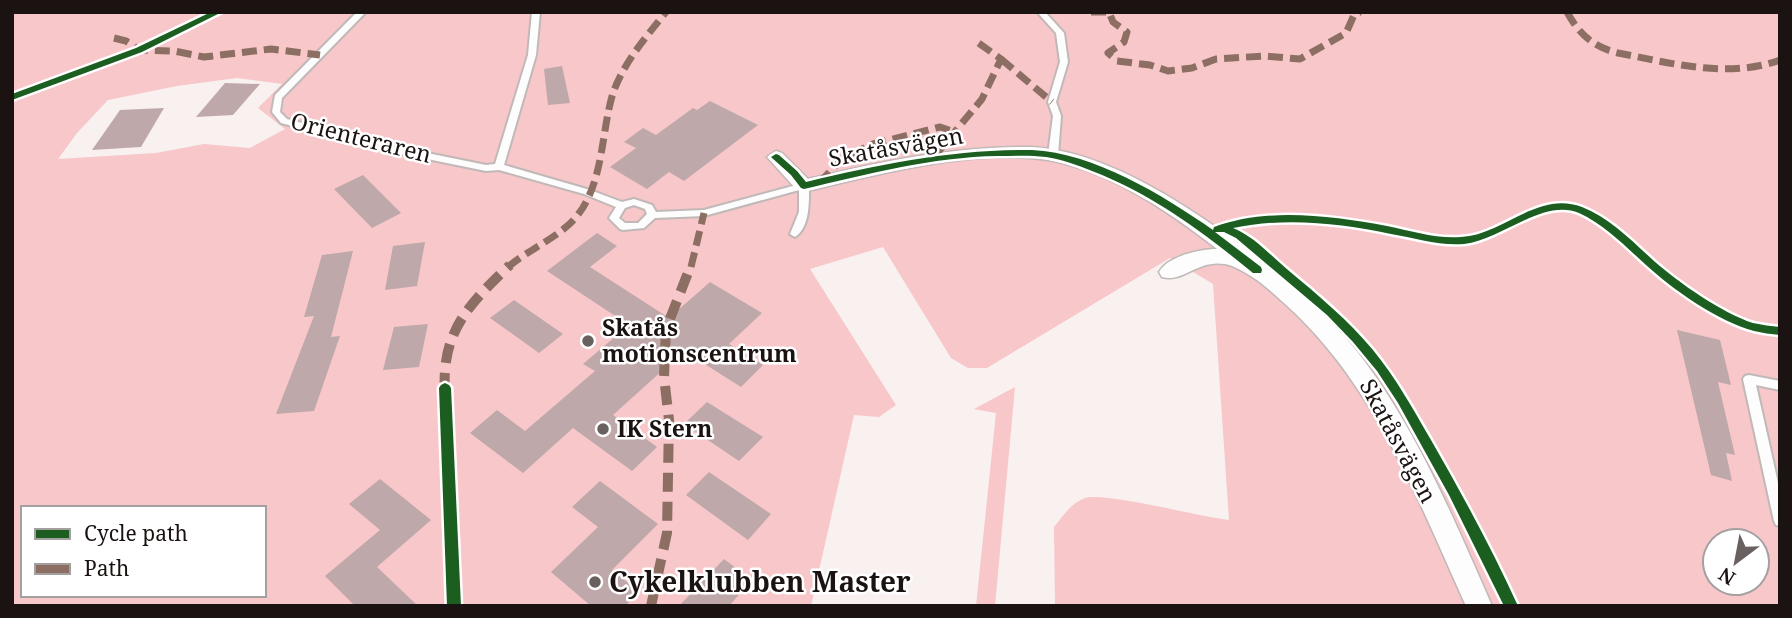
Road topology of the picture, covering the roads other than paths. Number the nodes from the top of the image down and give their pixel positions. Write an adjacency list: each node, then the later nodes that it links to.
1 (362, 12): 6 (lane, Orienteraren)
2 (536, 12): 6 (lane)
3 (1041, 12): 4 (lane)
4 (1053, 155): 7 (street, Skatåsvägen); 11 (street, Skatåsvägen)
5 (776, 157): 7 (street, Skatåsvägen)
6 (499, 167): 8 (lane, Orienteraren)
7 (804, 186): 9 (lane); 10 (lane)
8 (622, 206): 9 (lane); 9 (lane)
9 (652, 215)
10 (795, 234)
11 (1257, 270): 12 (street, Skatåsvägen); 15 (street, Skatåsvägen)
12 (1169, 272)
13 (1780, 386): 14 (lane)
14 (1780, 521)
15 (1479, 606)

